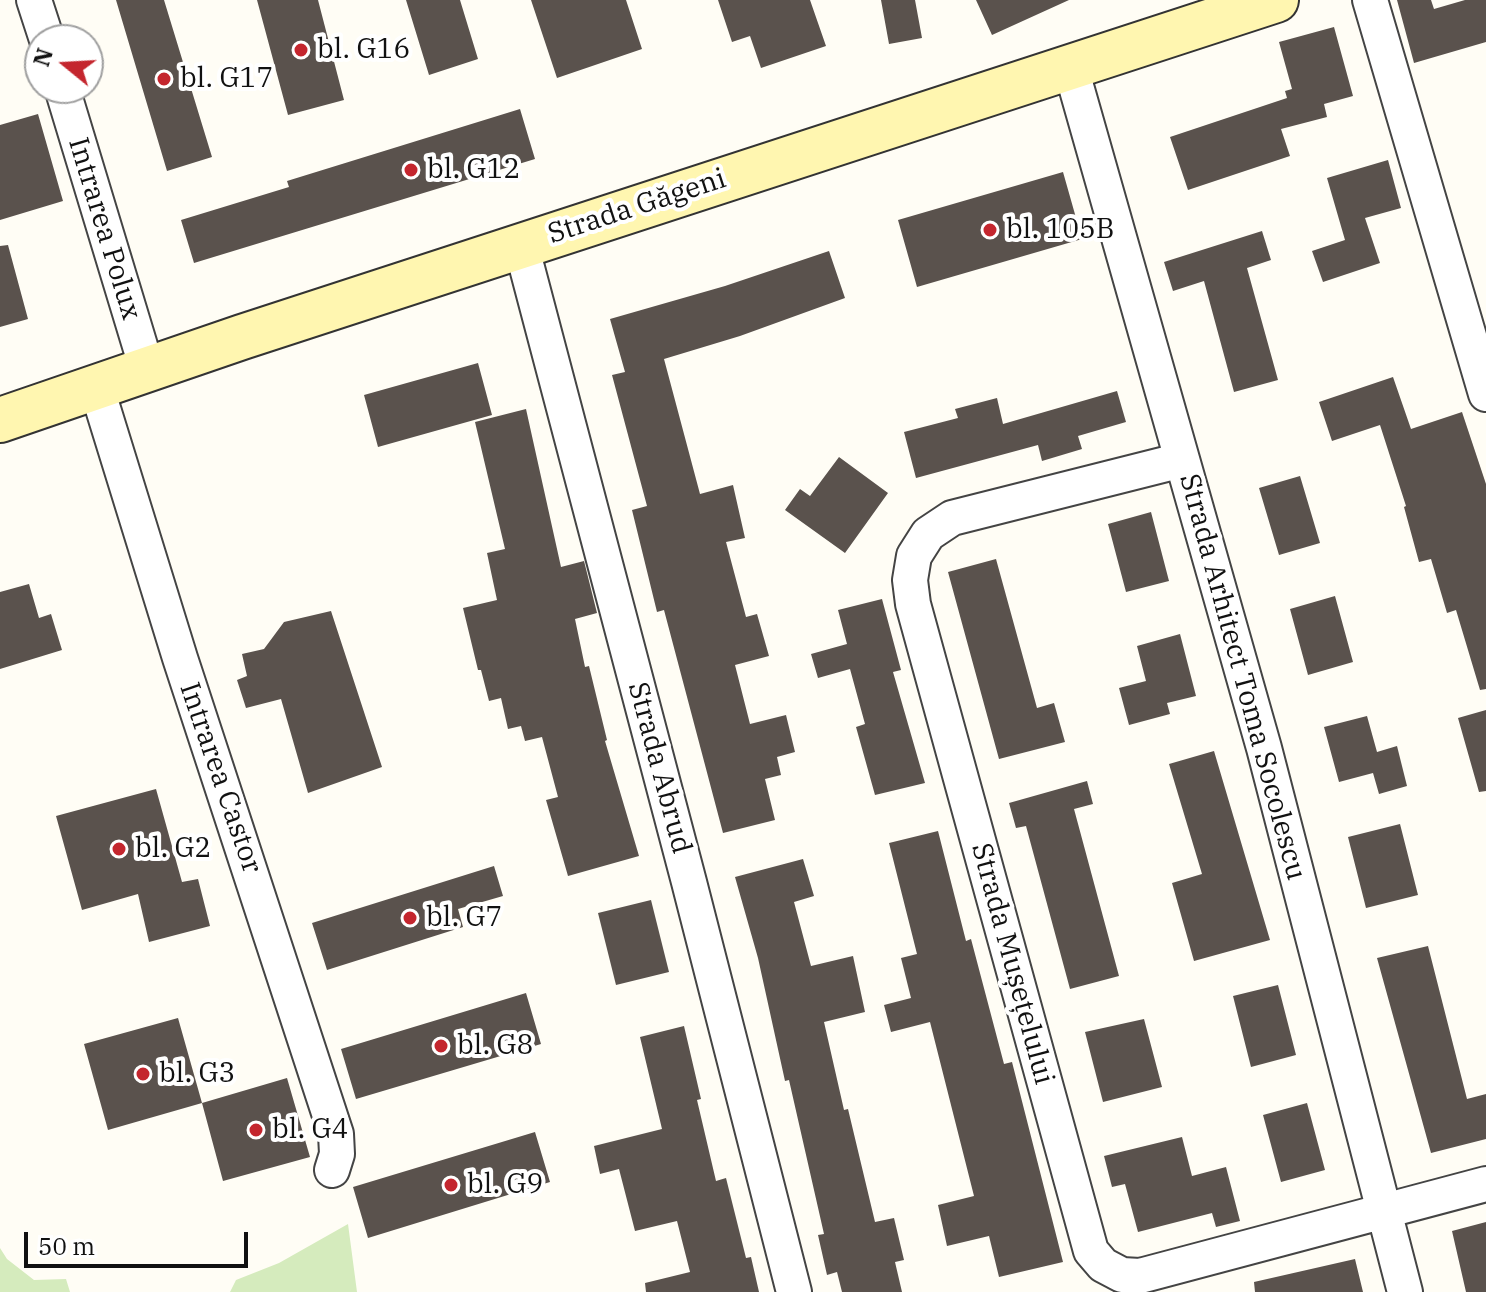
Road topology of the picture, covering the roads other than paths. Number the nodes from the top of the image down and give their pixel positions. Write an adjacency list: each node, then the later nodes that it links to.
1 (34, 0): 4 (street)
2 (1276, 0): 5 (main road, Strada Găgeni)
3 (1370, 0): 10 (street)
4 (42, 24)
5 (1070, 65): 7 (main road, Strada Găgeni); 12 (street, Strada Arhitect Toma Socolescu)
6 (67, 104): 8 (street, Intrarea Polux)
7 (521, 245): 8 (main road, Strada Găgeni); 16 (street, Strada Abrud)
8 (147, 369): 9 (main road, Strada Găgeni)
9 (96, 386): 11 (main road, Strada Găgeni); 13 (street, Intrarea Castor)
10 (1486, 394)
11 (0, 420)
12 (1182, 460): 15 (street, Strada Arhitect Toma Socolescu); 15 (street, Strada Mușețelului)
13 (332, 1170)
14 (1486, 1184): 15 (street, Strada Mușețelului)
15 (1385, 1212): 17 (street, Strada Arhitect Toma Socolescu)
16 (794, 1292)
17 (1405, 1292)

